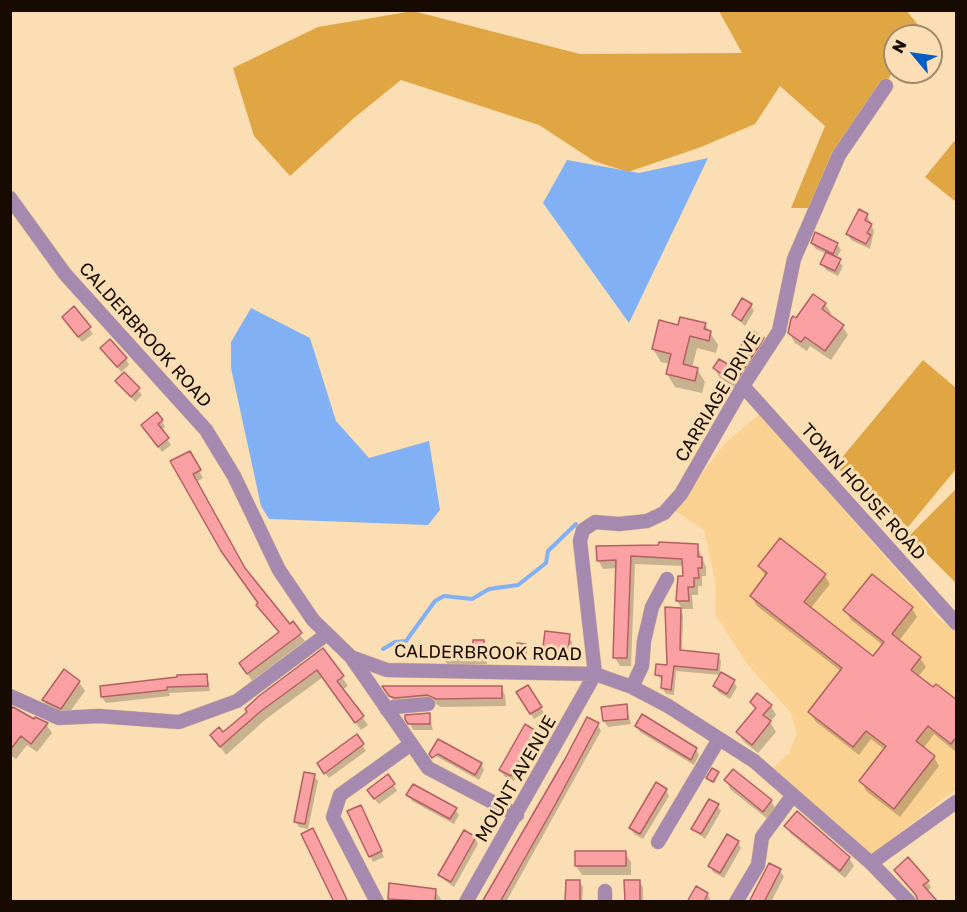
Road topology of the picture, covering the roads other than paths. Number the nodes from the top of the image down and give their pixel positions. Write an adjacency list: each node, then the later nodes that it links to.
1 (885, 86): 3 (street, CARRIAGE DRIVE)
2 (10, 198): 6 (street, CALDERBROOK ROAD)
3 (743, 386): 5 (street, TOWN HOUSE ROAD); 8 (street, CARRIAGE DRIVE)
4 (667, 579): 9 (street)
5 (957, 623)
6 (327, 634): 7 (street, CALDERBROOK ROAD); 10 (street)
7 (351, 657): 8 (street, CALDERBROOK ROAD); 12 (street)
8 (596, 674): 9 (street, CALDERBROOK ROAD); 17 (street, MOUNT AVENUE)
9 (632, 687): 13 (street, CALDERBROOK ROAD)
10 (10, 696)
11 (428, 704): 12 (street)
12 (387, 710): 14 (street)
13 (719, 739): 15 (street, CALDERBROOK ROAD); 18 (street)
14 (411, 744): 17 (street); 21 (street)
15 (793, 795): 19 (street, CALDERBROOK ROAD); 23 (street)
16 (957, 802): 19 (street)
17 (517, 815): 22 (street, MOUNT AVENUE)
18 (657, 842)
19 (871, 863): 20 (street, CALDERBROOK ROAD)
20 (903, 900)
21 (377, 902)
22 (466, 902)
23 (736, 902)

